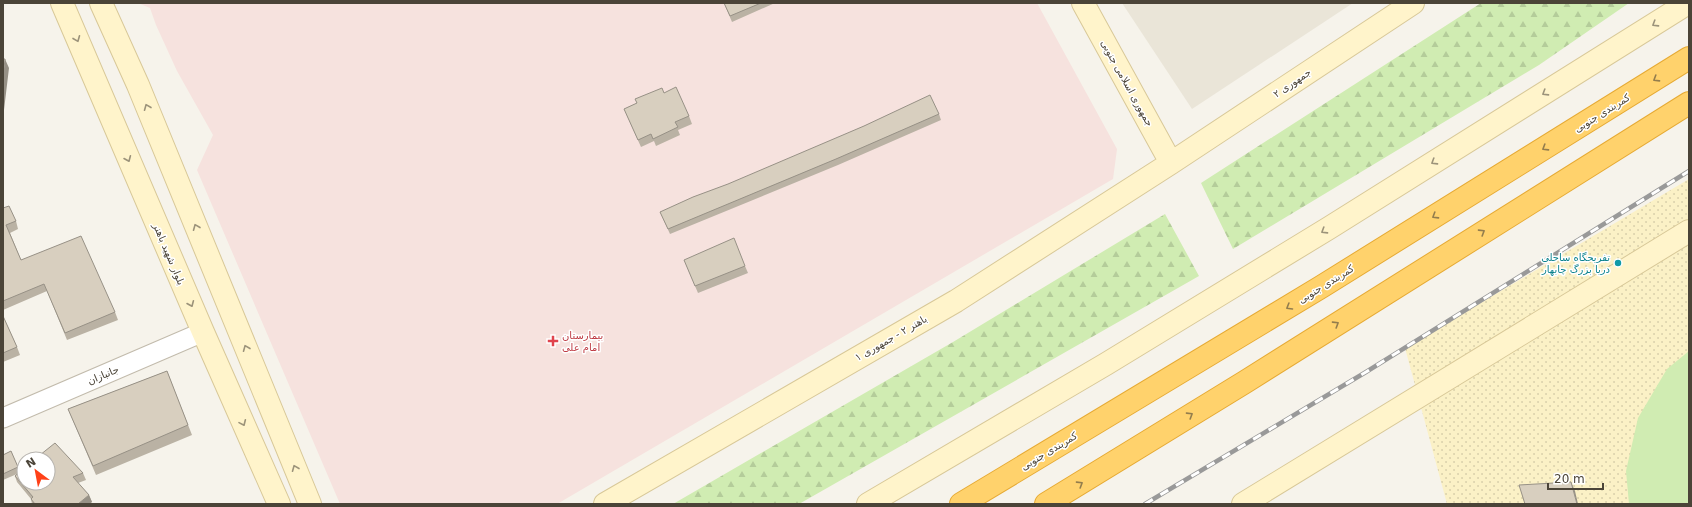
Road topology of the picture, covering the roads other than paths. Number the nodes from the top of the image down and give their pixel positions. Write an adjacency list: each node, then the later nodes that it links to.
1 (62, 3): 10 (main road, بلوار شهید باهنر, one-way to 10)
2 (101, 3): 13 (main road, one-way to 2)
3 (1083, 3): 8 (main road, جمهوری اسلامی جنوبی)
4 (1413, 3): 8 (main road, جمهوری ۲)
5 (1688, 3): 15 (main road, one-way to 15)
6 (1689, 58): 16 (highway, کمربندی جنوبی, one-way to 16)
7 (1689, 103): 17 (highway, one-way to 7)
8 (1171, 163): 14 (main road, باهنر ۲ - جمهوری ۱)
9 (1689, 231): 18 (main road)
10 (203, 332): 11 (street, جانبازان); 12 (main road, بلوار شهید باهنر, one-way to 12)
11 (3, 418)
12 (279, 504)
13 (310, 504)
14 (605, 504)
15 (868, 504)
16 (961, 504)
17 (1046, 504)
18 (1243, 504)

